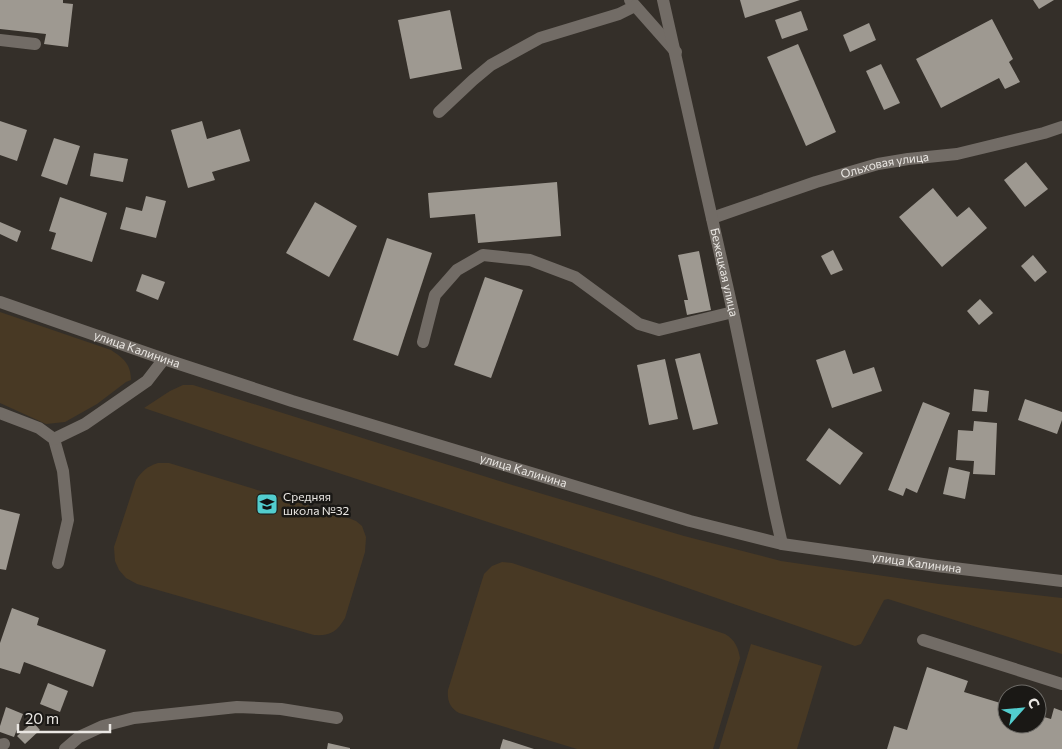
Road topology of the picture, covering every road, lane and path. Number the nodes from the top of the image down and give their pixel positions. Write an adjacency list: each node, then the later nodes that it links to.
1 (663, 0): 5 (main road, Бежецкая улица)
2 (632, 3): 5 (main road); 6 (main road)
3 (0, 40): 4 (main road)
4 (35, 44)
5 (676, 52): 8 (main road, Бежецкая улица)
6 (440, 112)
7 (1062, 127): 8 (main road, Ольховая улица)
8 (712, 218): 10 (main road, Бежецкая улица)
9 (0, 302): 12 (main road, улица Калинина)
10 (733, 312): 11 (main road); 15 (main road, Бежецкая улица)
11 (423, 342)
12 (164, 359): 14 (main road); 15 (main road, улица Калинина)
13 (0, 413): 14 (main road)
14 (54, 439): 16 (main road)
15 (782, 544): 17 (main road, улица Калинина)
16 (58, 563)
17 (1062, 581)
18 (923, 640): 19 (main road)
19 (1062, 684)
20 (337, 718): 21 (main road)
21 (65, 749)

